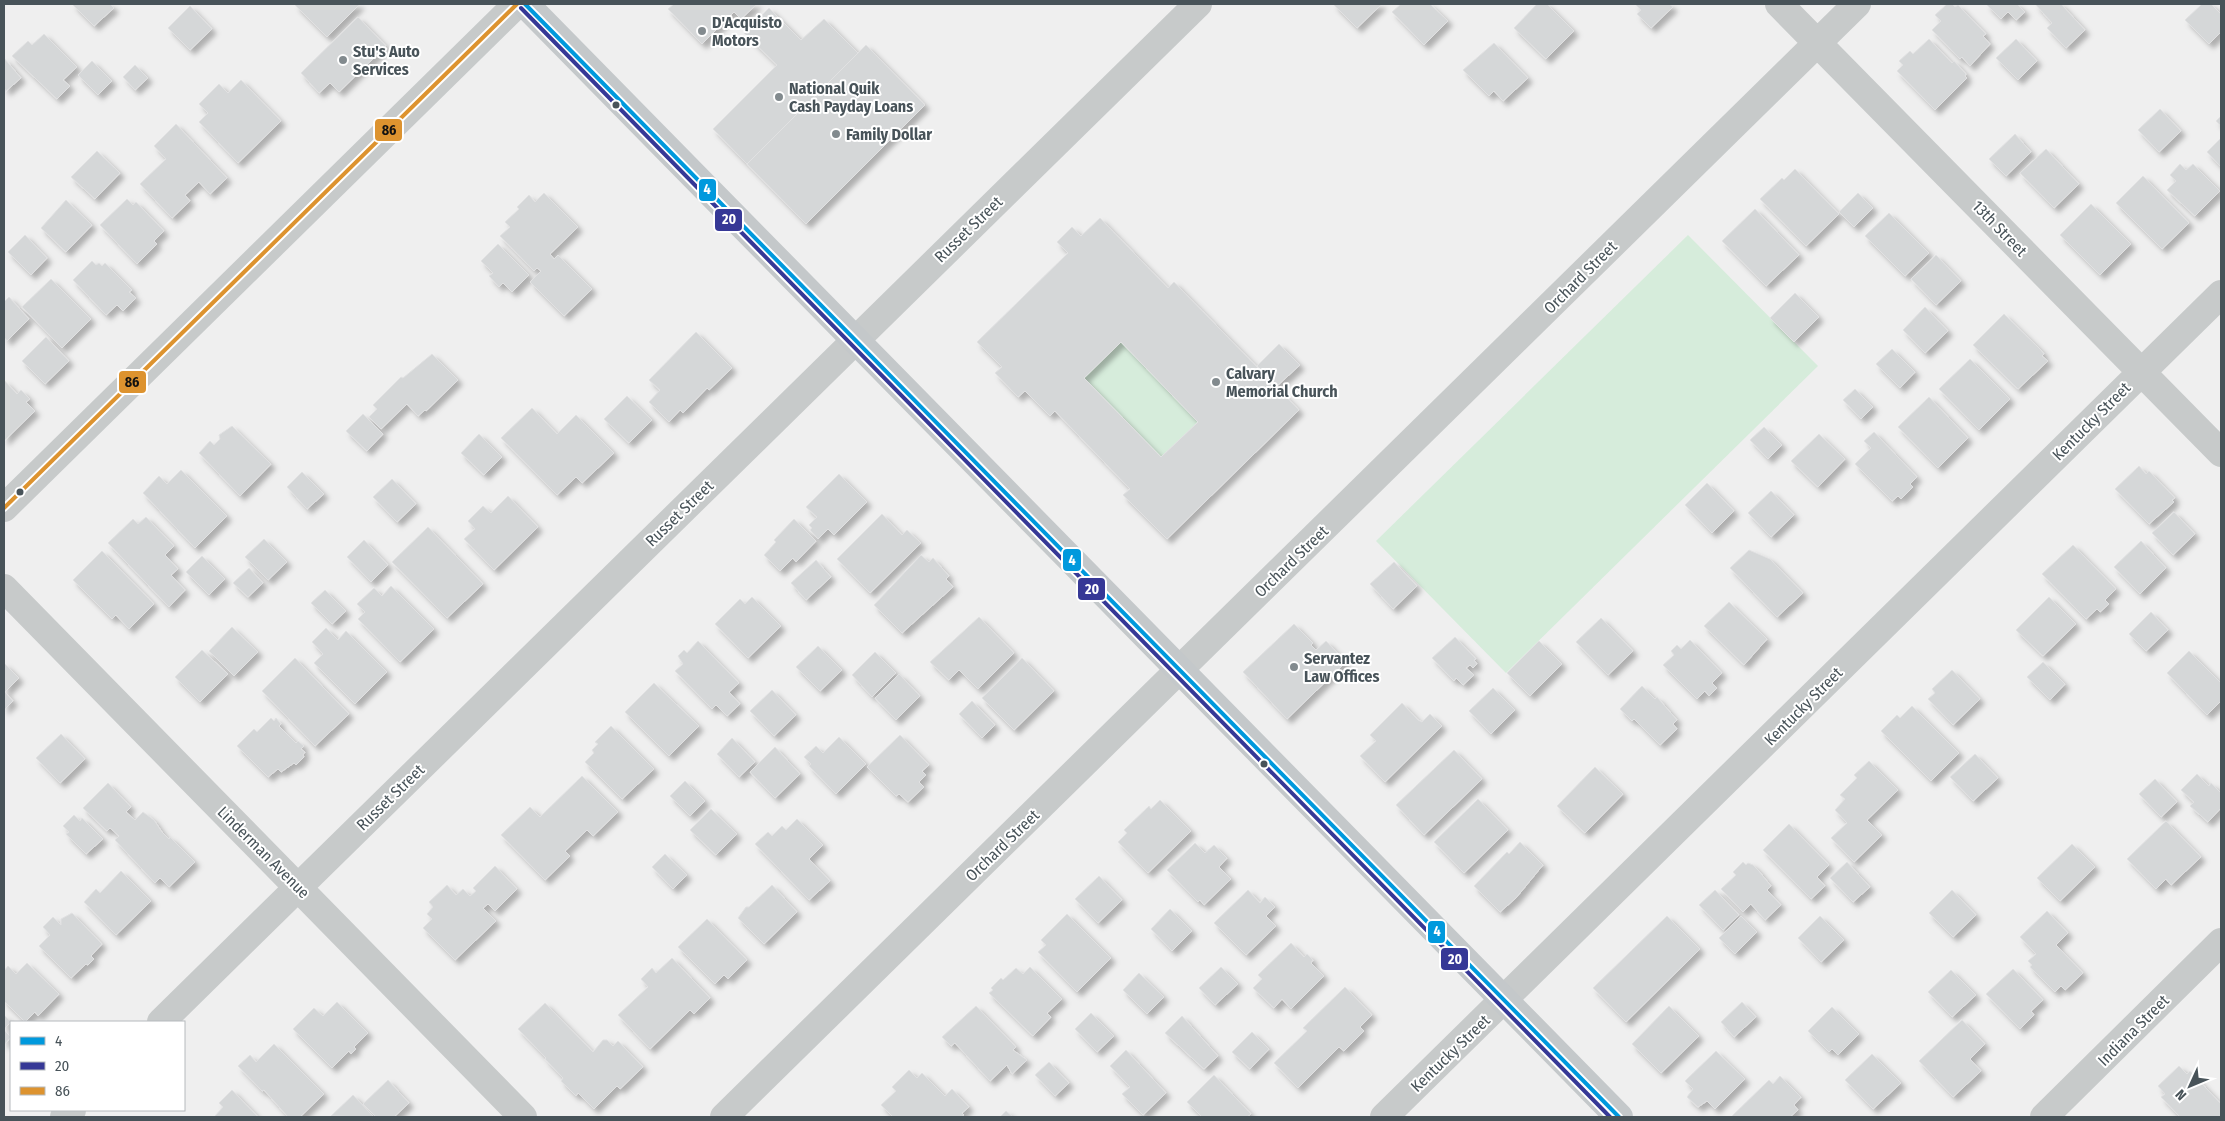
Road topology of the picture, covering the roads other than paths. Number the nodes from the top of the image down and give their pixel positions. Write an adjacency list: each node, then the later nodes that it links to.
1 (517, 4): 11 (street)
2 (526, 4): 8 (main road)
3 (1198, 4): 8 (street, Russet Street)
4 (1779, 4): 6 (street, 13th Street)
5 (1857, 4): 6 (street, Orchard Street)
6 (1818, 42): 9 (street, 13th Street); 13 (street, Orchard Street)
7 (2221, 294): 9 (street, Kentucky Street)
8 (856, 340): 13 (main road); 14 (street, Russet Street)
9 (2142, 372): 10 (street, 13th Street); 16 (street, Kentucky Street)
10 (2221, 453)
11 (4, 508)
12 (4, 588): 14 (street, Linderman Avenue)
13 (1180, 670): 16 (main road); 19 (street, Orchard Street)
14 (298, 888): 17 (street, Russet Street); 18 (street, Linderman Avenue)
15 (2221, 942): 22 (street, Indiana Street)
16 (1504, 1000): 20 (street, Kentucky Street); 21 (main road)
17 (162, 1021)
18 (523, 1117)
19 (724, 1117)
20 (1384, 1117)
21 (1619, 1117)
22 (2044, 1117)

